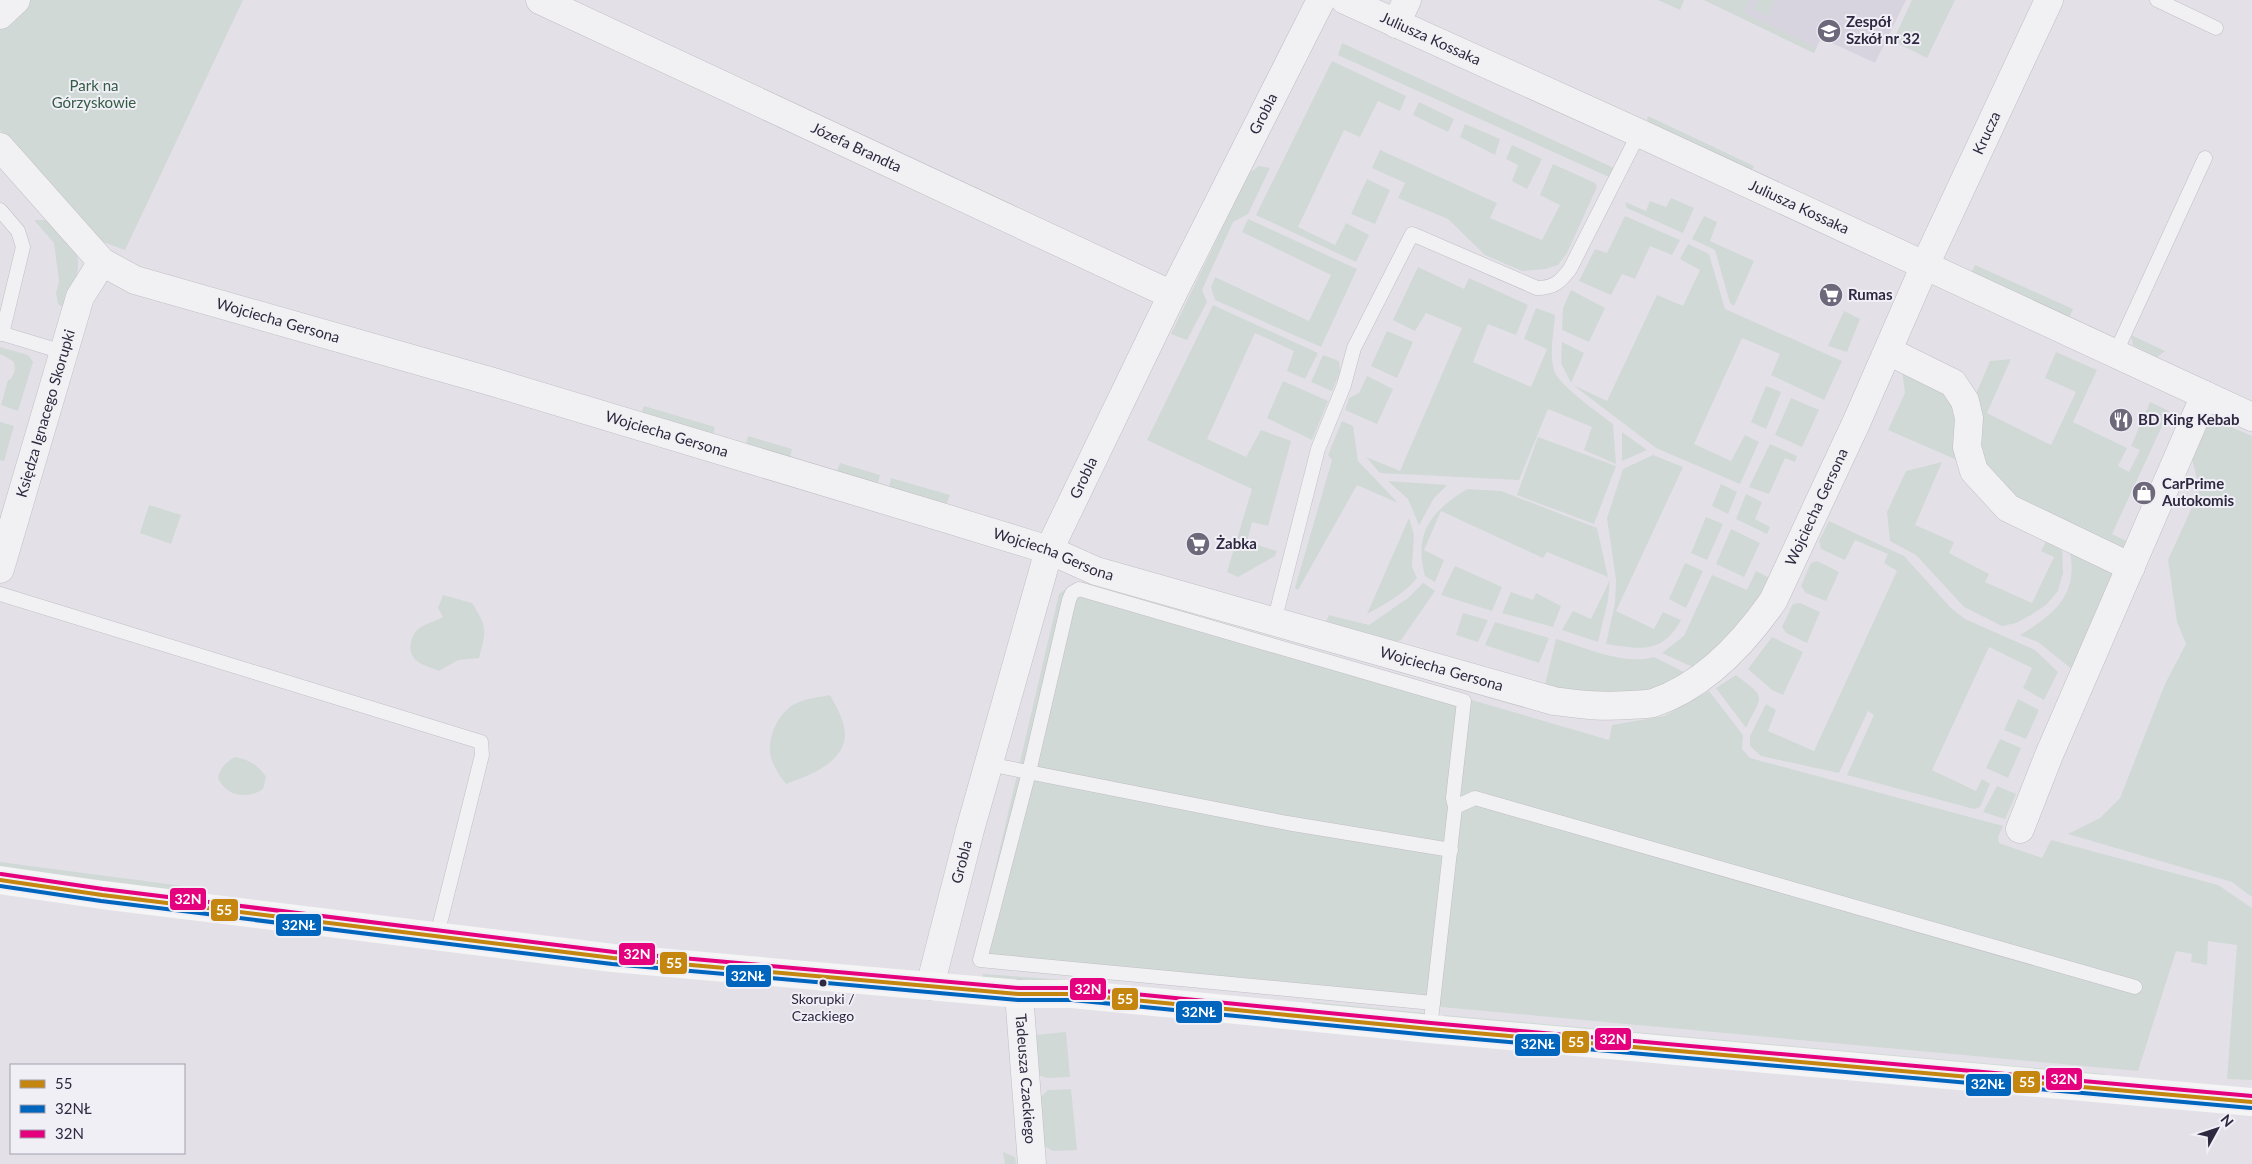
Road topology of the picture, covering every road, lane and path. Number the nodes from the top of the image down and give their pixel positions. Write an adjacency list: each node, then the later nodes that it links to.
1 (16, 0): 8 (street)
2 (540, 0): 16 (street, Józefa Brandta)
3 (1321, 0): 16 (street, Grobla)
4 (1345, 0): 7 (street, Juliusza Kossaka)
5 (2049, 0): 15 (street, Krucza)
6 (2157, 0): 9 (lane)
7 (1401, 12): 10 (street, Juliusza Kossaka)
8 (0, 15)
9 (2216, 28)
10 (1638, 133): 15 (street, Juliusza Kossaka); 27 (lane)
11 (0, 147): 14 (street, Wojciecha Gersona)
12 (2205, 158): 20 (lane)
13 (0, 210): 17 (lane)
14 (102, 262): 19 (street, Księdza Ignacego Skorupki); 23 (street, Wojciecha Gersona)
15 (1926, 266): 18 (street, Wojciecha Gersona); 20 (street, Juliusza Kossaka)
16 (1172, 295): 23 (street, Grobla)
17 (1, 333): 19 (lane)
18 (1888, 351): 24 (street); 27 (street, Wojciecha Gersona)
19 (63, 352): 25 (street, Księdza Ignacego Skorupki)
20 (2115, 354): 21 (street, Juliusza Kossaka)
21 (2205, 395): 22 (street, Juliusza Kossaka); 24 (street)
22 (2252, 417)
23 (1049, 550): 27 (street, Wojciecha Gersona); 28 (street, Grobla)
24 (2131, 567): 31 (street)
25 (0, 569)
26 (0, 594): 34 (lane)
27 (1274, 622)
28 (988, 764): 29 (lane); 35 (street, Grobla)
29 (1029, 772): 30 (lane); 32 (lane); 38 (lane)
30 (1455, 807): 32 (lane); 36 (lane)
31 (2020, 829)
32 (1451, 850): 38 (lane)
33 (0, 880): 34 (street)
34 (437, 935): 35 (street)
35 (930, 986): 37 (street)
36 (2135, 988)
37 (1019, 994): 38 (street); 40 (street, Tadeusza Czackiego)
38 (1431, 1016): 39 (street)
39 (2252, 1102)
40 (1032, 1164)

